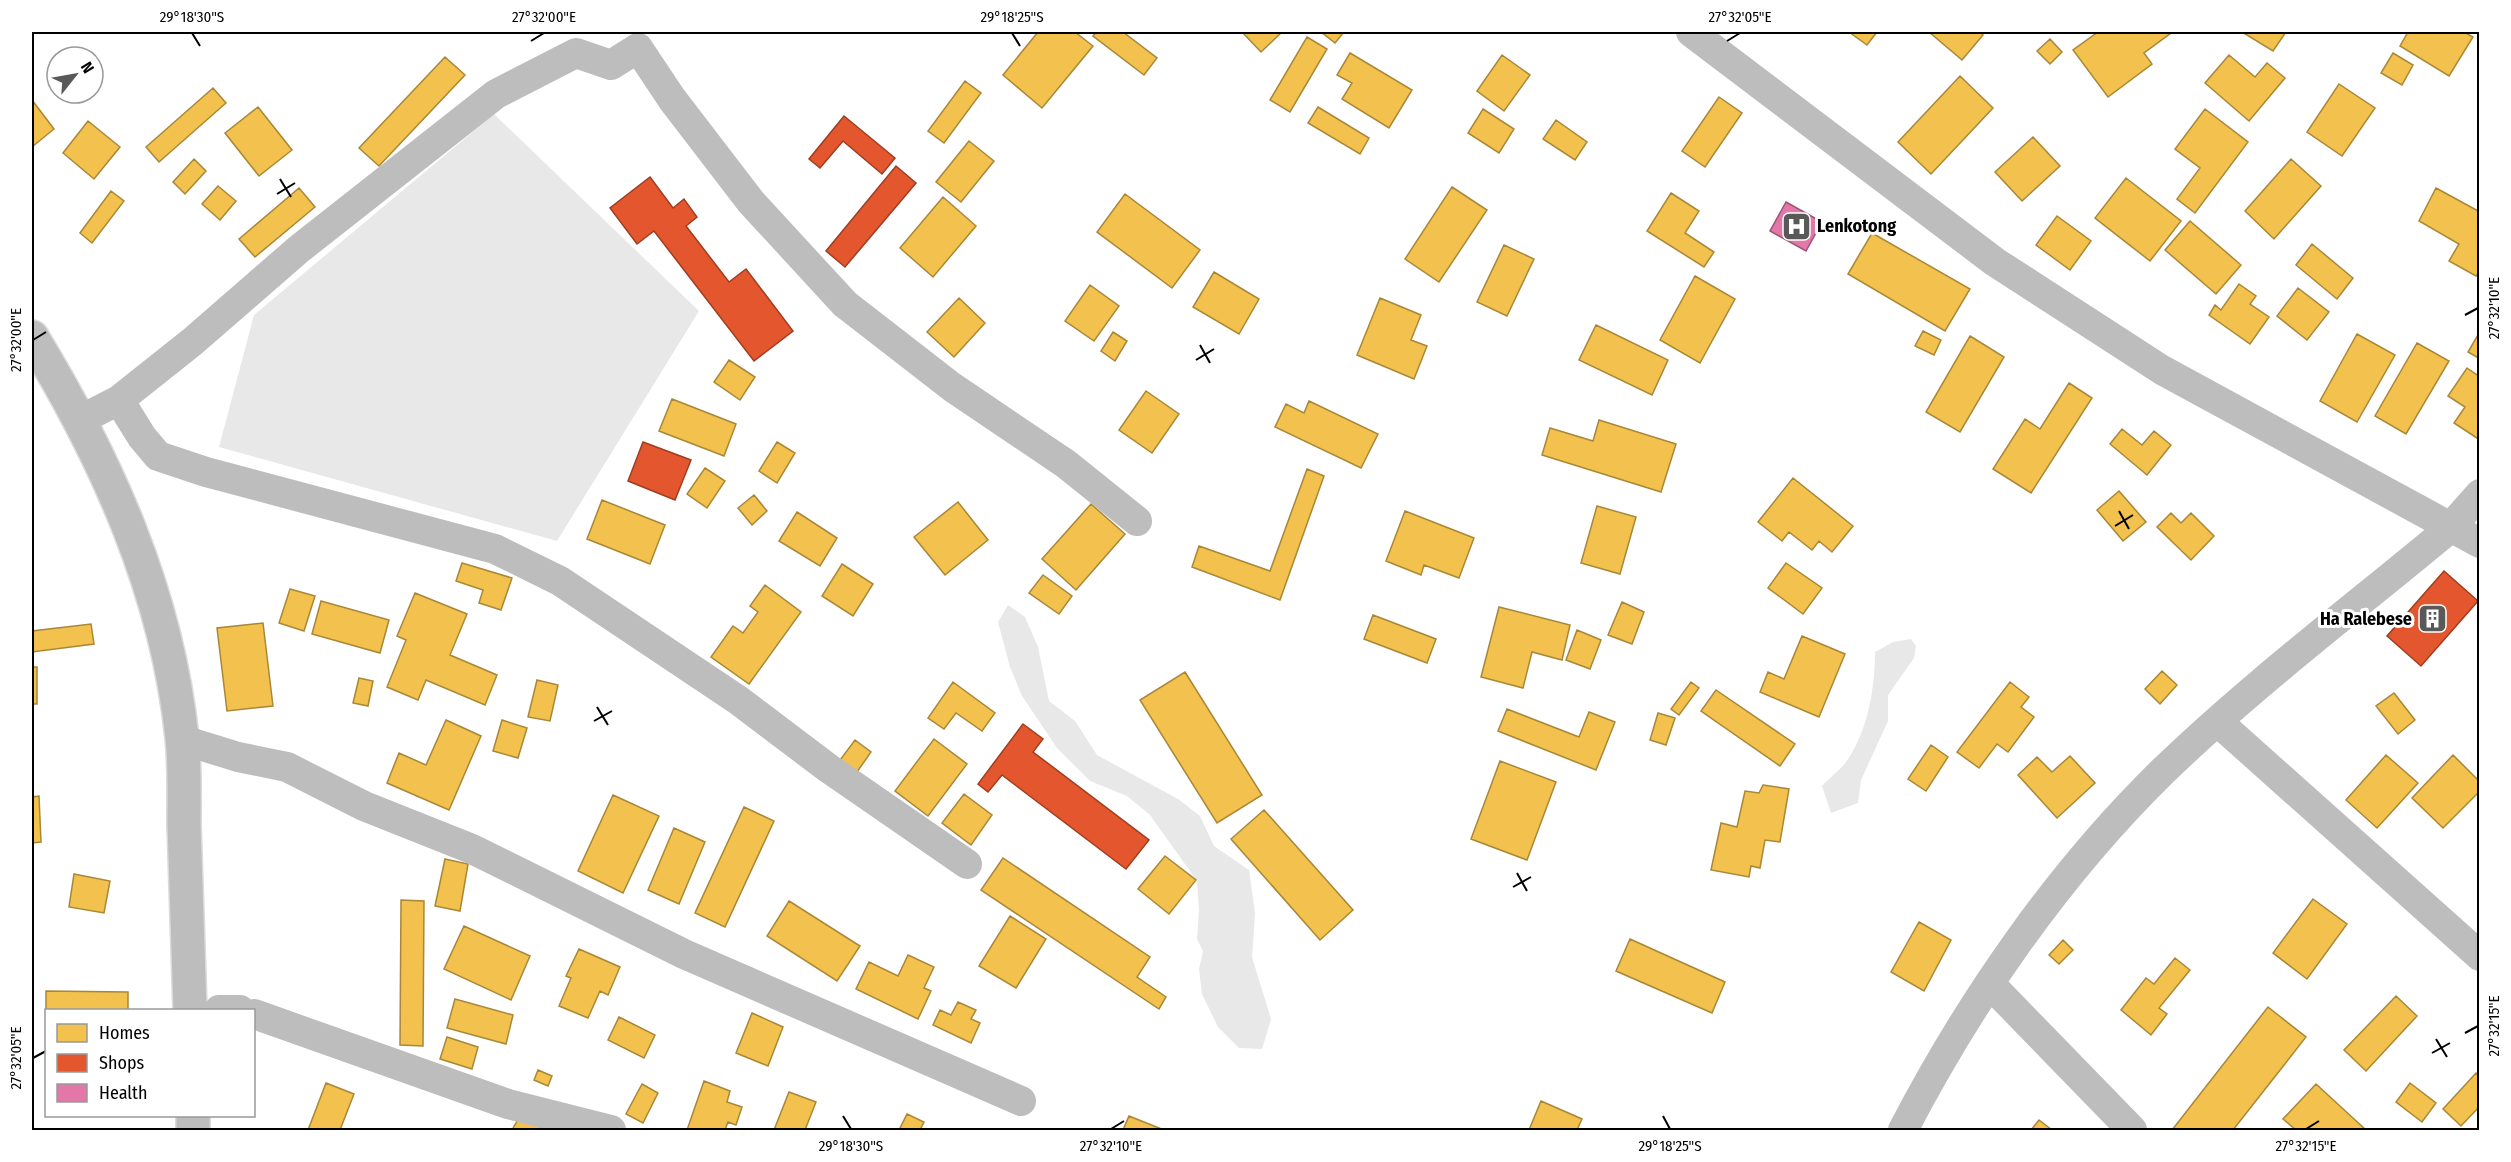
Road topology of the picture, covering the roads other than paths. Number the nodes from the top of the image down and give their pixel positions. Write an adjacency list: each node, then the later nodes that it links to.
1 (1691, 32): 7 (street)
2 (32, 337): 4 (main road)
3 (119, 400): 4 (street); 6 (street); 11 (street)
4 (80, 420): 10 (main road)
5 (2480, 494): 7 (street)
6 (1137, 521)
7 (2449, 529): 8 (street); 9 (street)
8 (2480, 543)
9 (2218, 722): 12 (street); 13 (street)
10 (183, 740): 14 (main road); 16 (street)
11 (967, 864)
12 (2480, 956)
13 (1991, 985): 18 (street); 19 (street)
14 (190, 1009)
15 (255, 1014): 17 (street)
16 (1021, 1101)
17 (611, 1131)
18 (1903, 1131)
19 (2132, 1131)

